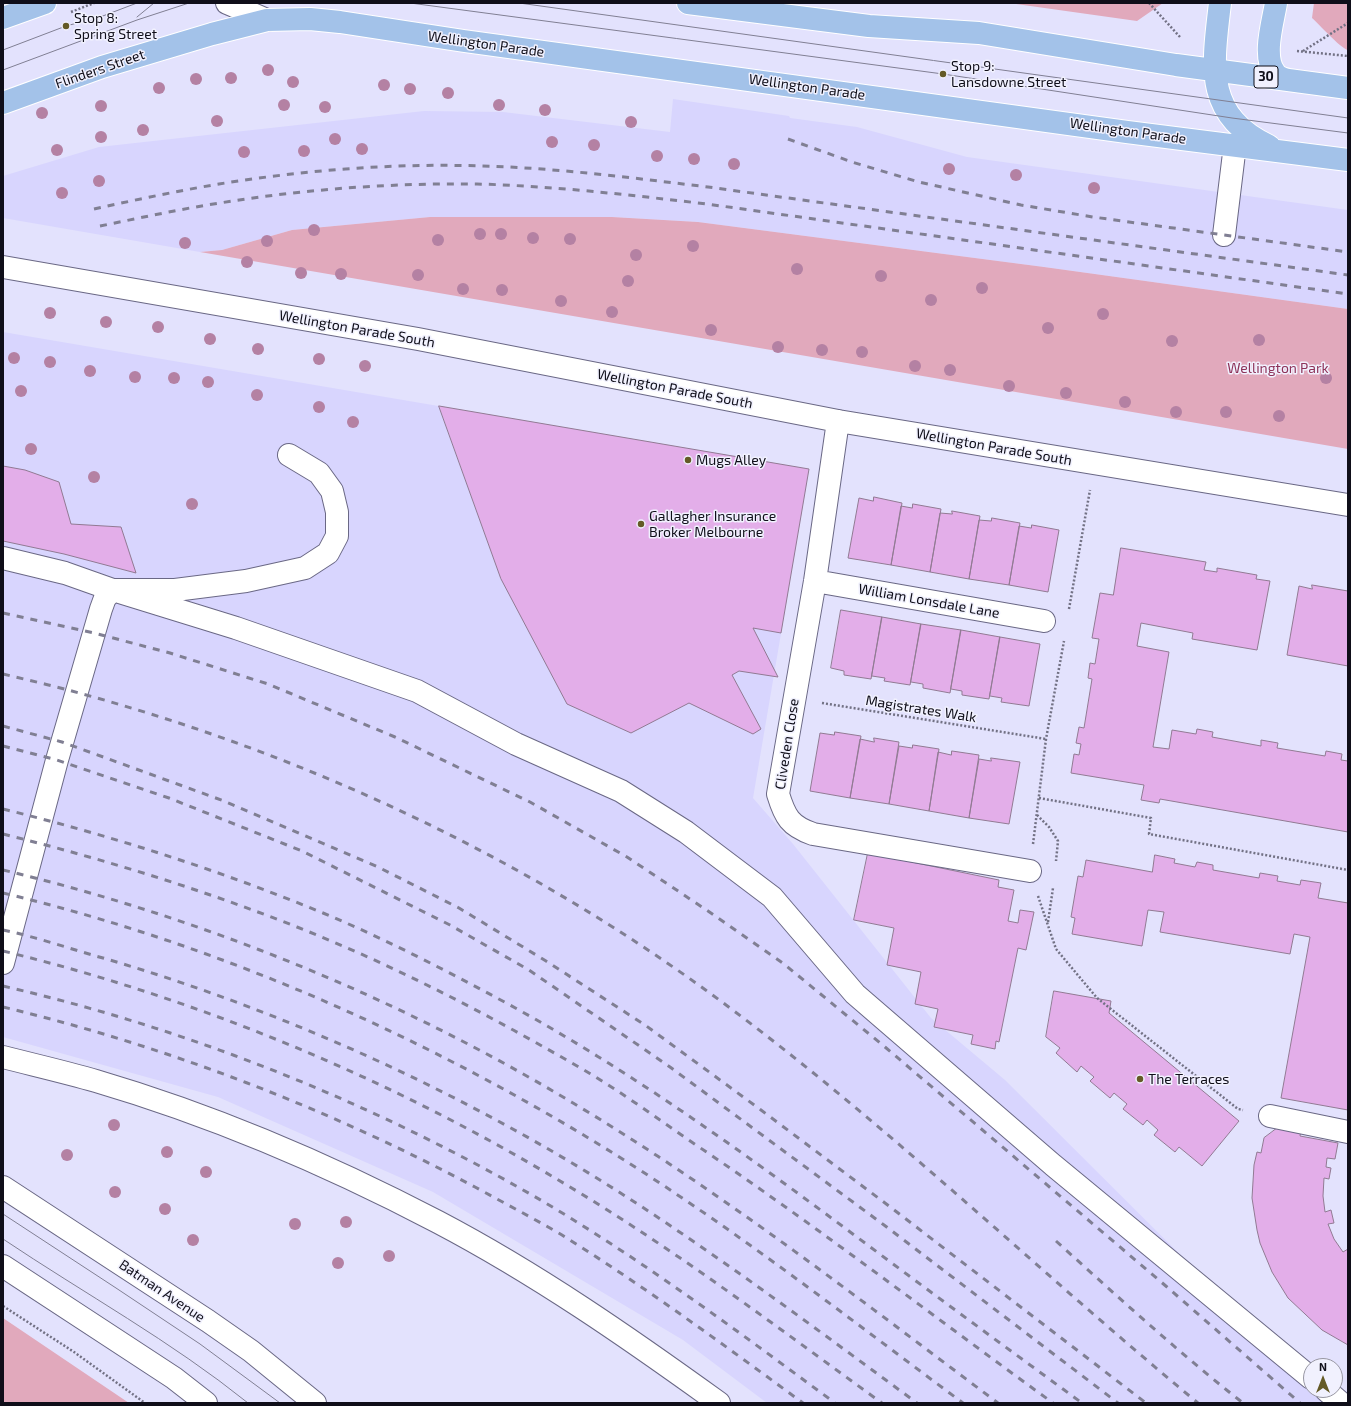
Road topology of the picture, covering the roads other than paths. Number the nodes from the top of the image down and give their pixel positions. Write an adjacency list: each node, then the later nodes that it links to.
1 (45, 3): 6 (main road)
2 (227, 3): 7 (street)
3 (688, 3): 8 (main road, 30)
4 (1220, 3): 8 (main road)
5 (1276, 3): 9 (main road)
6 (3, 18)
7 (267, 20): 11 (main road, Flinders Street); 12 (main road, Wellington Parade)
8 (1214, 70): 9 (main road, 30); 13 (main road)
9 (1289, 80): 10 (main road, 30)
10 (1348, 88)
11 (3, 103)
12 (1235, 145): 13 (main road, Wellington Parade); 15 (street)
13 (1285, 152): 14 (main road, Wellington Parade)
14 (1348, 160)
15 (1224, 235)
16 (3, 267): 17 (street, Wellington Parade South)
17 (838, 421): 19 (street, Wellington Parade South); 21 (street, Cliveden Close)
18 (289, 455): 22 (street)
19 (1348, 505)
20 (3, 558): 22 (street)
21 (815, 581): 23 (street, William Lonsdale Lane); 24 (street, Cliveden Close)
22 (113, 590): 25 (street); 31 (street)
23 (1044, 621)
24 (1030, 871)
25 (3, 963)
26 (3, 1057): 34 (street)
27 (1270, 1116): 28 (street)
28 (1348, 1132)
29 (3, 1187): 33 (street, Batman Avenue)
30 (3, 1266): 32 (street)
31 (1303, 1371)
32 (206, 1403)
33 (315, 1403)
34 (719, 1403)

